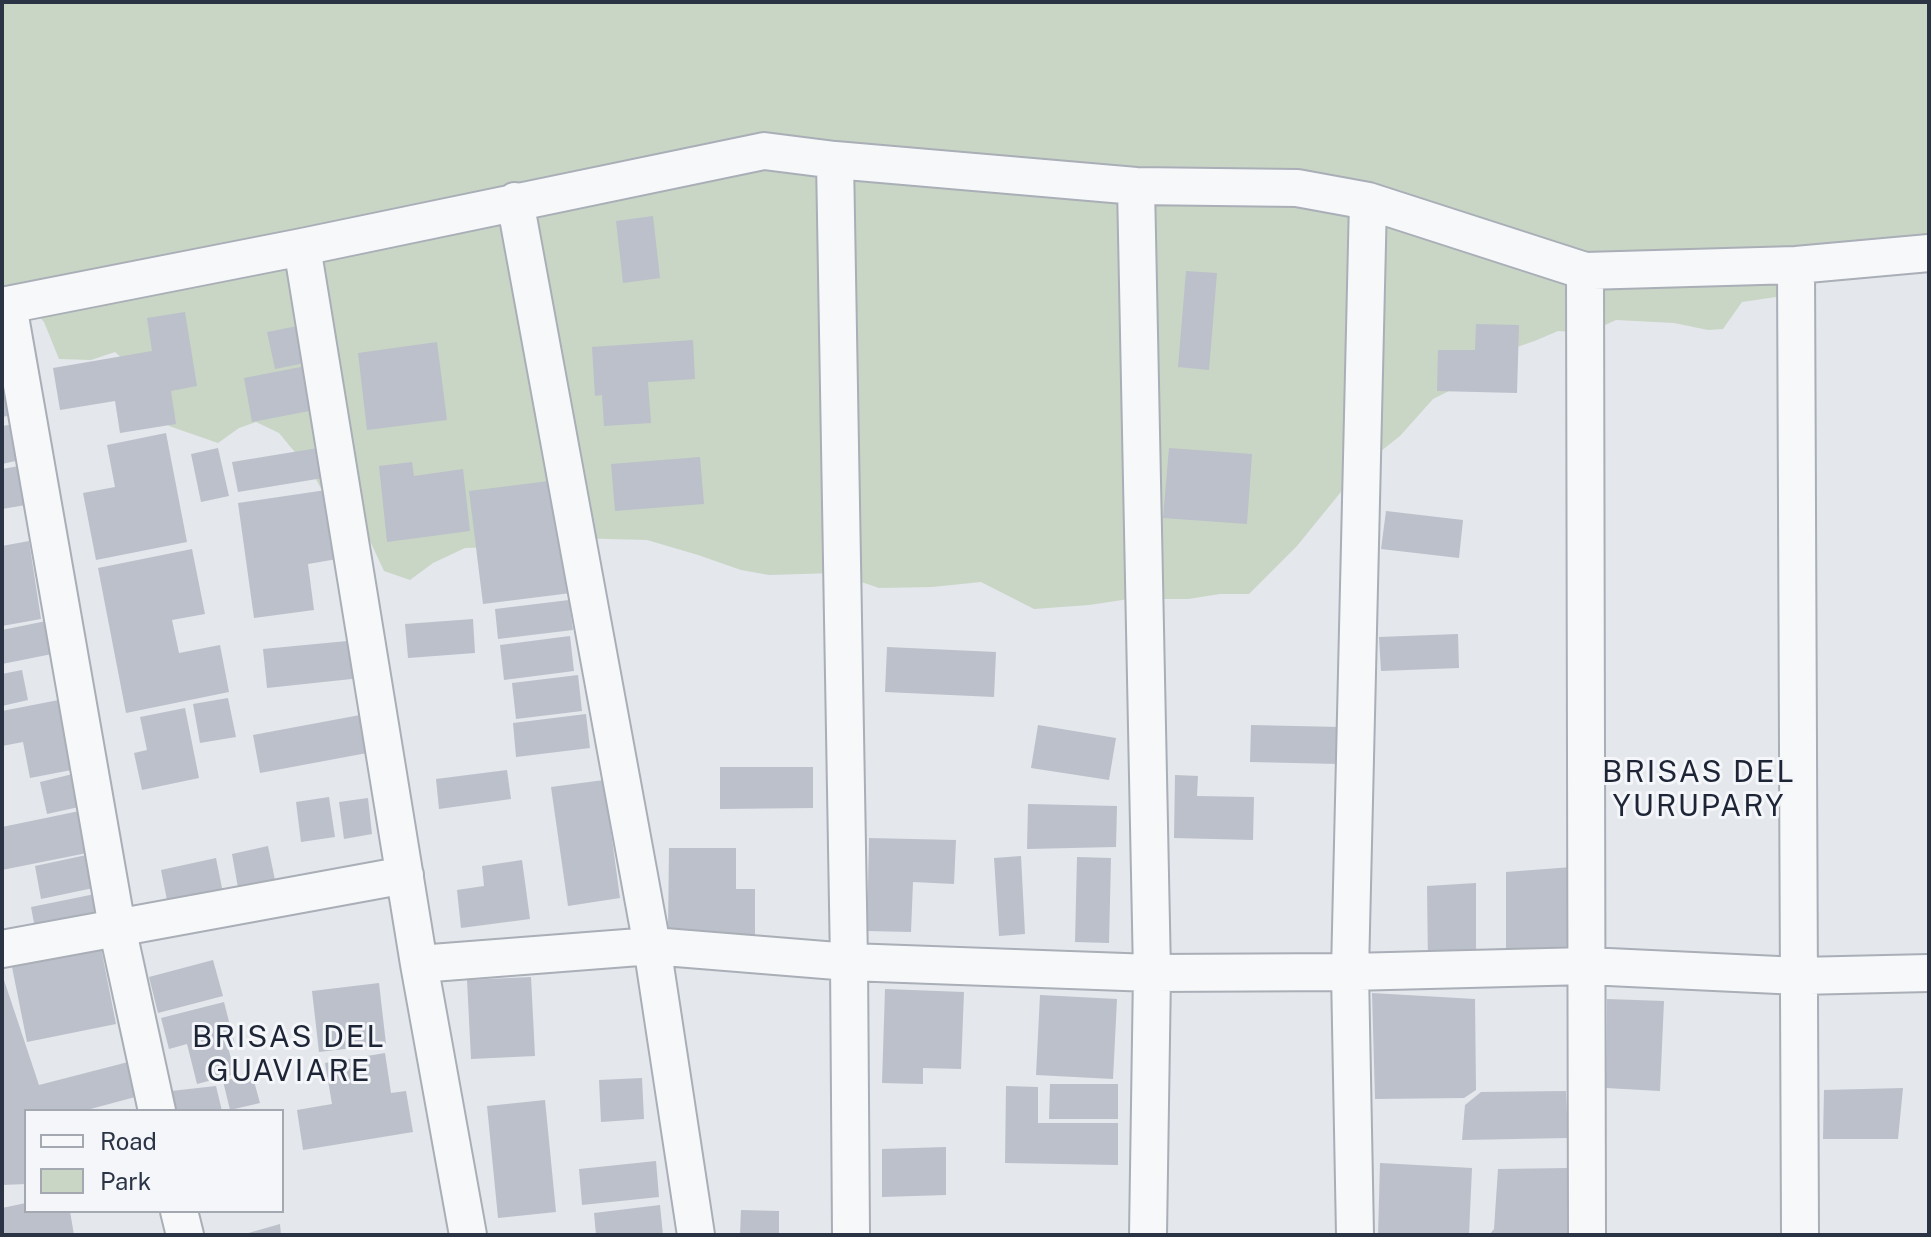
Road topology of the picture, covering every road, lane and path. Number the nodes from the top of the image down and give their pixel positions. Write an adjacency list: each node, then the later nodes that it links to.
1 (835, 160): 2 (street); 3 (street); 14 (street)
2 (1136, 186): 4 (street); 18 (street)
3 (515, 201): 5 (street); 12 (street)
4 (1368, 201): 8 (street); 17 (street)
5 (302, 247): 9 (street); 10 (street)
6 (1929, 253): 7 (street)
7 (1796, 265): 8 (street); 20 (street)
8 (1585, 271): 16 (street)
9 (5, 306): 11 (street)
10 (405, 875): 11 (street); 15 (street)
11 (117, 927): 13 (street); 21 (street)
12 (652, 946): 14 (street); 15 (street); 25 (street)
13 (2, 949)
14 (849, 962): 18 (street); 26 (street)
15 (419, 964): 24 (street)
16 (1587, 966): 17 (street); 20 (street); 29 (street)
17 (1350, 972): 18 (street); 28 (street)
18 (1152, 973): 27 (street)
19 (1929, 973): 20 (street)
20 (1799, 976): 30 (street)
21 (157, 1109)
22 (180, 1213): 23 (street)
23 (185, 1235)
24 (468, 1235)
25 (696, 1235)
26 (851, 1235)
27 (1148, 1235)
28 (1355, 1235)
29 (1587, 1235)
30 (1800, 1235)

